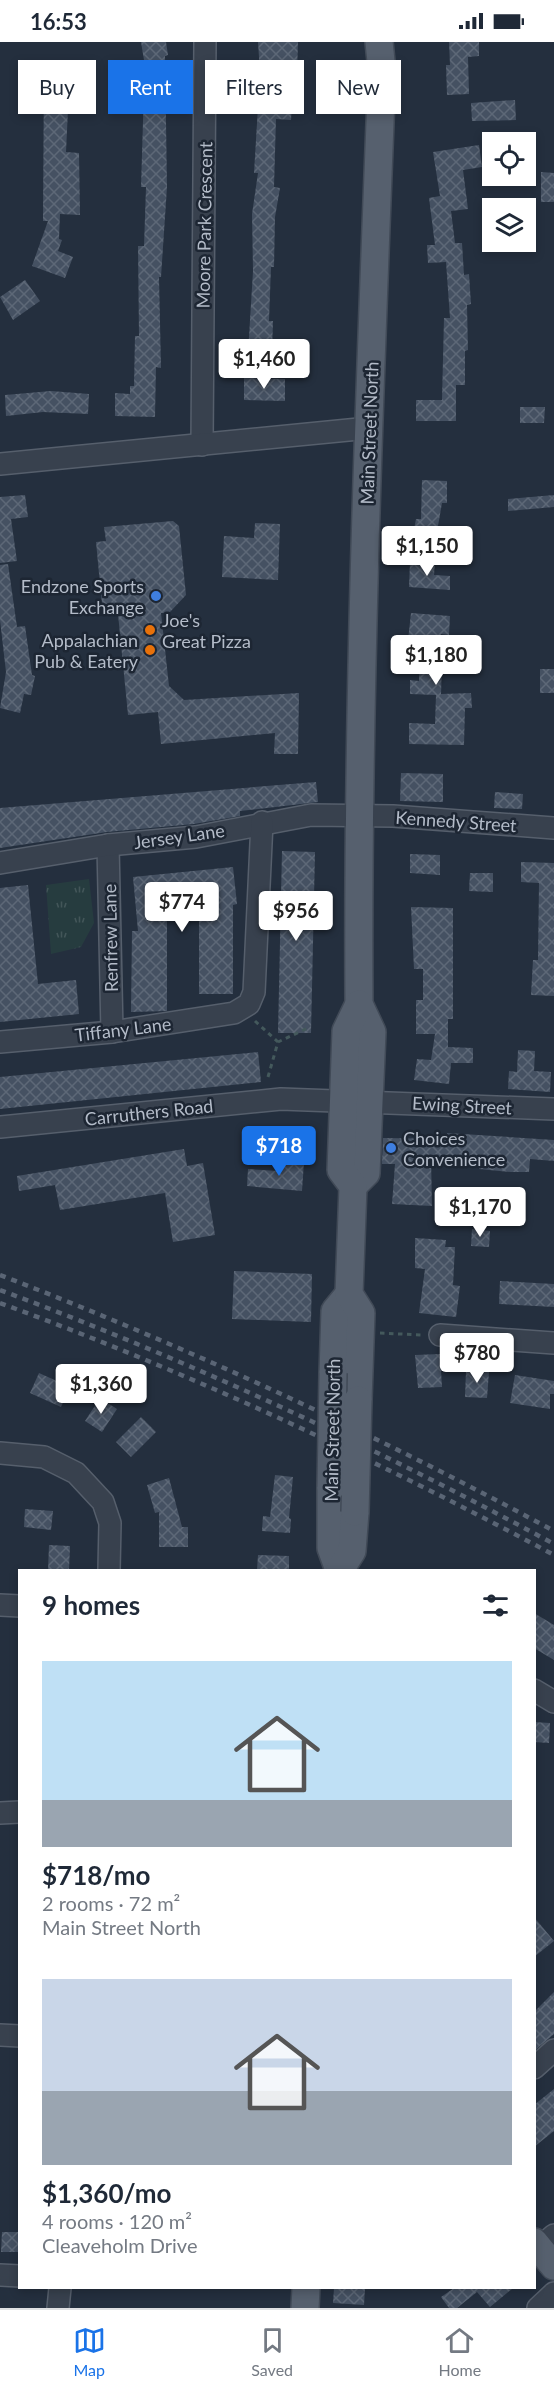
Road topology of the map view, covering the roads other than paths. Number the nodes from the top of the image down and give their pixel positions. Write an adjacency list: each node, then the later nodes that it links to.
1 (205, 42): 4 (street, Moore Park Crescent)
2 (379, 42): 3 (main road, Main Street North)
3 (369, 428): 4 (street); 6 (main road, Main Street North)
4 (202, 445): 5 (street)
5 (0, 464)
6 (358, 814): 7 (street, Jersey Lane); 8 (street, Kennedy Street); 11 (main road, Main Street North)
7 (262, 822): 9 (street, Jersey Lane); 12 (street, Tiffany Lane)
8 (554, 828)
9 (108, 845): 10 (street, Jersey Lane); 12 (street, Renfrew Lane)
10 (0, 863)
11 (359, 1004): 14 (main road, Main Street North); 15 (main road, Main Street North)
12 (112, 1032): 13 (street, Tiffany Lane)
13 (0, 1042)
14 (342, 1100): 15 (street, Carruthers Road); 17 (street, Carruthers Road); 18 (main road, Main Street North)
15 (369, 1100): 16 (street, Ewing Street); 18 (main road, Main Street North)
16 (554, 1109)
17 (0, 1127)
18 (353, 1186): 19 (main road, Main Street North)
19 (349, 1294): 24 (main road, Main Street North, bridge); 25 (main road, Main Street North, bridge)
20 (440, 1335): 21 (street)
21 (554, 1343)
22 (0, 1453): 23 (street)
23 (109, 1569)
24 (340, 1569)
25 (341, 1569)
26 (0, 1605): 27 (street)
27 (18, 1606)
28 (536, 1691): 29 (street)
29 (554, 1702)
30 (18, 1812): 31 (street)
31 (0, 1813)
32 (0, 2035): 33 (street)
33 (18, 2036)
34 (554, 2050): 35 (street)
35 (536, 2066)
36 (0, 2275): 37 (street)
37 (18, 2276)
38 (60, 2289): 41 (street)
39 (306, 2289): 42 (main road)
40 (554, 2293): 43 (street)
41 (58, 2308)
42 (305, 2308)
43 (538, 2308)

